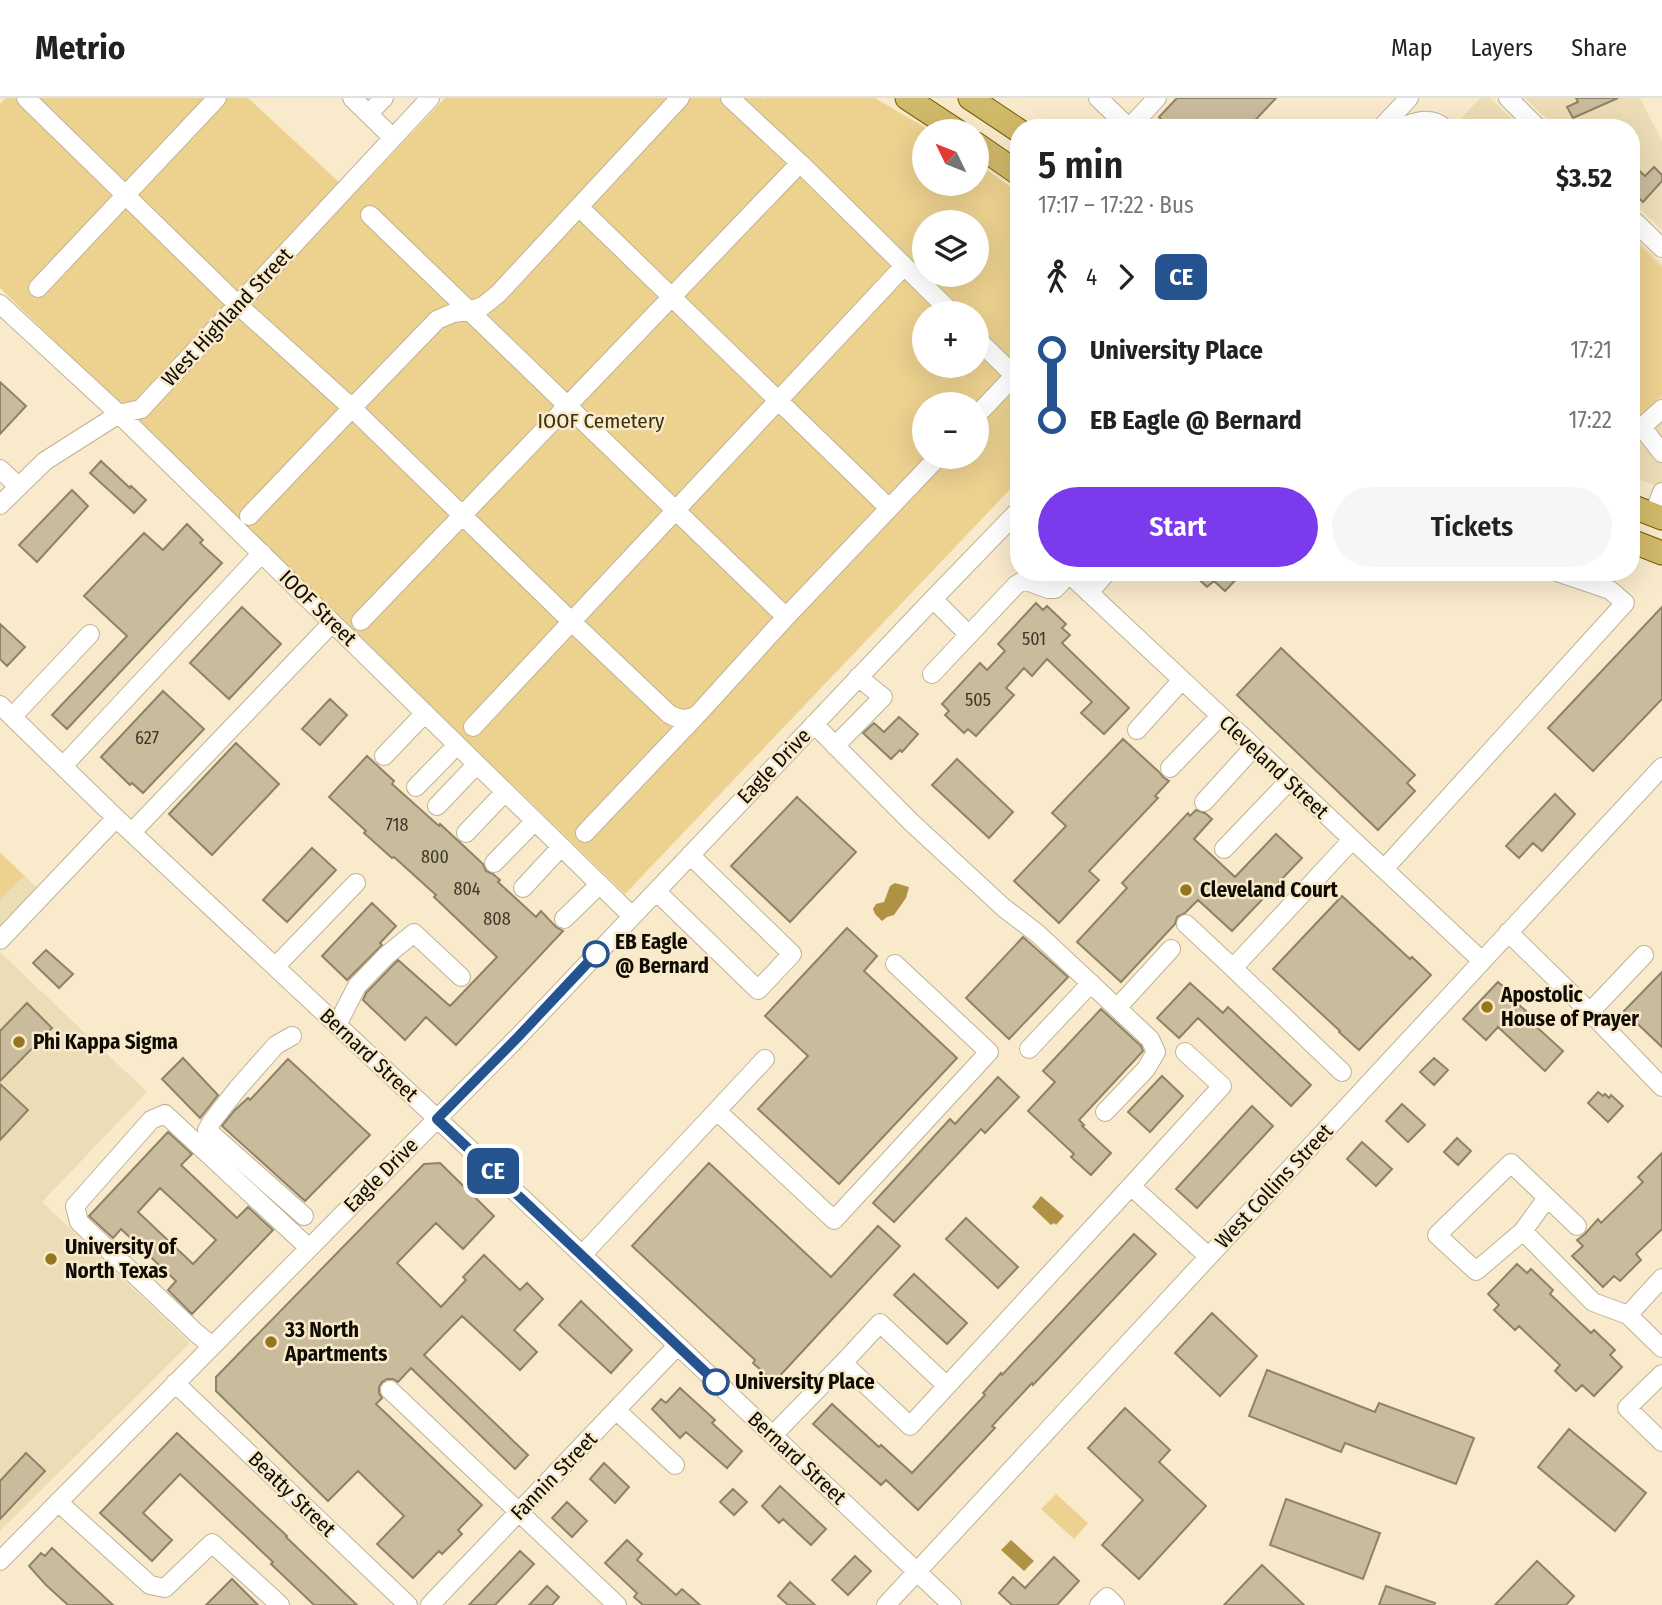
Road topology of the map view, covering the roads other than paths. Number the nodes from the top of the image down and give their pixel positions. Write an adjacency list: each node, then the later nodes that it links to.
1 (26, 98): 25 (street)
2 (218, 98): 25 (street)
3 (352, 98): 14 (street)
4 (384, 98): 14 (street)
5 (430, 98): 21 (street, West Highland Street)
6 (680, 98): 26 (street)
7 (907, 98): 15 (main road)
8 (970, 98): 20 (main road)
9 (1098, 98): 16 (street)
10 (1157, 98): 17 (street)
11 (1409, 98): 18 (street)
12 (1508, 98): 19 (street)
13 (739, 101): 23 (street)
14 (368, 114): 21 (street)
15 (939, 119)
16 (1120, 119)
17 (1137, 119)
18 (1389, 119)
19 (1529, 119)
20 (1010, 125)
21 (393, 138): 34 (street, West Highland Street)
22 (989, 154): 24 (main road)
23 (800, 163): 30 (street); 32 (street)
24 (1010, 168)
25 (126, 195): 31 (street); 34 (street)
26 (579, 207): 32 (street); 35 (street)
27 (370, 215): 35 (street)
28 (1640, 227): 29 (street)
29 (1662, 248)
30 (904, 266): 33 (street); 40 (street)
31 (38, 288)
32 (671, 297): 40 (street); 42 (street)
33 (940, 301)
34 (239, 305): 43 (street); 45 (street, West Highland Street)
35 (470, 311): 42 (street); 43 (street)
36 (4, 315): 45 (street, IOOF Street)
37 (989, 350): 38 (street)
38 (1010, 370)
39 (1010, 384): 41 (street)
40 (778, 401): 52 (street); 53 (street)
41 (989, 404)
42 (567, 406): 53 (street); 55 (street)
43 (352, 408): 55 (street); 56 (street)
44 (1662, 410): 46 (street)
45 (119, 414): 49 (street, West Highland Street); 60 (street, IOOF Street)
46 (1662, 453)
47 (0, 469): 49 (street)
48 (926, 469): 52 (street)
49 (18, 486): 51 (street, West Highland Street)
50 (1662, 492): 57 (street)
51 (0, 505)
52 (889, 508): 70 (street)
53 (676, 510): 70 (street); 73 (street)
54 (1640, 510): 57 (main road)
55 (463, 515): 71 (street); 73 (street)
56 (249, 516)
57 (1658, 517)
58 (1010, 525): 69 (street, Eagle Drive)
59 (1640, 544): 61 (main road)
60 (262, 553): 72 (street, IOOF Street); 91 (street)
61 (1662, 553)
62 (1022, 581): 75 (street)
63 (1027, 581): 64 (street)
64 (1062, 581)
65 (1076, 581): 68 (street, Cleveland Street)
66 (1099, 581): 68 (street)
67 (1584, 581): 109 (street)
68 (1089, 593): 78 (street, Cleveland Street)
69 (933, 599): 75 (street); 77 (street, Eagle Drive)
70 (786, 617): 82 (street)
71 (362, 621)
72 (332, 622): 80 (street, IOOF Street); 101 (street)
73 (572, 622): 82 (street); 84 (street)
74 (90, 634): 79 (street)
75 (970, 635): 76 (street)
76 (932, 674)
77 (858, 677): 83 (street, Eagle Drive); 87 (street)
78 (1181, 681): 81 (street, Cleveland Street); 85 (street)
79 (6, 711): 91 (street, Bernard Street)
80 (425, 713): 86 (street, IOOF Street); 89 (street)
81 (1220, 716): 88 (street, Cleveland Street); 93 (street)
82 (695, 717): 103 (street)
83 (814, 724): 87 (street); 107 (street, Eagle Drive)
84 (472, 727)
85 (1137, 730)
86 (457, 744): 90 (street, IOOF Street); 95 (street)
87 (835, 746): 126 (street)
88 (1253, 748): 94 (street, Cleveland Street); 97 (street)
89 (384, 756)
90 (477, 764): 96 (street, IOOF Street); 98 (street)
91 (63, 766): 99 (street, Bernard Street)
92 (1662, 767): 117 (street, West Collins Street)
93 (1170, 768)
94 (1289, 780): 104 (street, Cleveland Street); 106 (street)
95 (416, 787)
96 (505, 792): 100 (street, IOOF Street); 102 (street)
97 (1204, 802)
98 (437, 806)
99 (116, 818): 101 (street, Bernard Street); 118 (street)
100 (535, 821): 105 (street, IOOF Street); 108 (street)
101 (132, 832): 123 (street, Bernard Street)
102 (466, 833)
103 (585, 833)
104 (1352, 840): 109 (street, Cleveland Street); 124 (street)
105 (561, 847): 111 (street, IOOF Street); 112 (street)
106 (1224, 849)
107 (690, 855): 113 (street, Eagle Drive); 113 (street)
108 (494, 863)
109 (1384, 869): 121 (street, Cleveland Street)
110 (356, 883): 123 (street)
111 (600, 884): 114 (street, IOOF Street); 115 (street)
112 (523, 888)
113 (656, 891): 114 (street, Eagle Drive)
114 (632, 916): 138 (street, Eagle Drive)
115 (564, 919)
116 (1186, 924): 124 (street)
117 (1508, 932): 121 (street, West Collins Street); 128 (street)
118 (0, 940)
119 (1171, 949): 127 (street)
120 (1644, 955): 128 (street)
121 (1482, 961): 146 (street, West Collins Street)
122 (895, 964): 136 (street)
123 (275, 967): 129 (street, Bernard Street)
124 (1233, 968): 134 (street)
125 (461, 977): 129 (street)
126 (1091, 983): 127 (street); 131 (street)
127 (1117, 1008): 137 (street)
128 (1590, 1012): 135 (street)
129 (337, 1025): 138 (street, Bernard Street)
130 (292, 1036): 141 (street)
131 (1029, 1049)
132 (1185, 1052): 139 (street)
133 (765, 1059): 136 (street)
134 (1342, 1072)
135 (1662, 1087)
136 (717, 1111): 145 (street)
137 (1105, 1112)
138 (437, 1119): 144 (street, Eagle Drive); 145 (street, Bernard Street)
139 (1131, 1186): 146 (street); 155 (street)
140 (1547, 1198): 142 (street); 143 (street); 143 (street)
141 (304, 1216)
142 (1577, 1226)
143 (1523, 1231): 148 (street)
144 (309, 1248): 149 (street, Eagle Drive); 149 (street)
145 (582, 1255): 150 (street, Bernard Street)
146 (1209, 1256): 164 (street, West Collins Street)
147 (1662, 1278): 148 (street)
148 (1628, 1315): 151 (street)
149 (212, 1346): 154 (street, Eagle Drive)
150 (677, 1346): 157 (street, Fannin Street); 158 (street, Bernard Street)
151 (1662, 1348)
152 (843, 1363): 155 (street); 155 (street); 158 (street)
153 (1662, 1374): 159 (street)
154 (175, 1383): 161 (street, Eagle Drive); 166 (street, Beatty Street)
155 (947, 1386)
156 (390, 1390): 162 (street)
157 (616, 1410): 160 (street); 162 (street, Fannin Street)
158 (774, 1435): 164 (street, Bernard Street)
159 (1662, 1442)
160 (674, 1465)
161 (58, 1502): 163 (street, Eagle Drive); 165 (street)
162 (518, 1513): 167 (street, Fannin Street); 168 (street)
163 (0, 1561)
164 (916, 1572): 169 (street, West Collins Street); 170 (street, Bernard Street)
165 (280, 1605)
166 (408, 1605)
167 (430, 1605)
168 (617, 1605)
169 (886, 1605)
170 (952, 1605)
171 (1098, 1605): 172 (street)
172 (1115, 1605)

